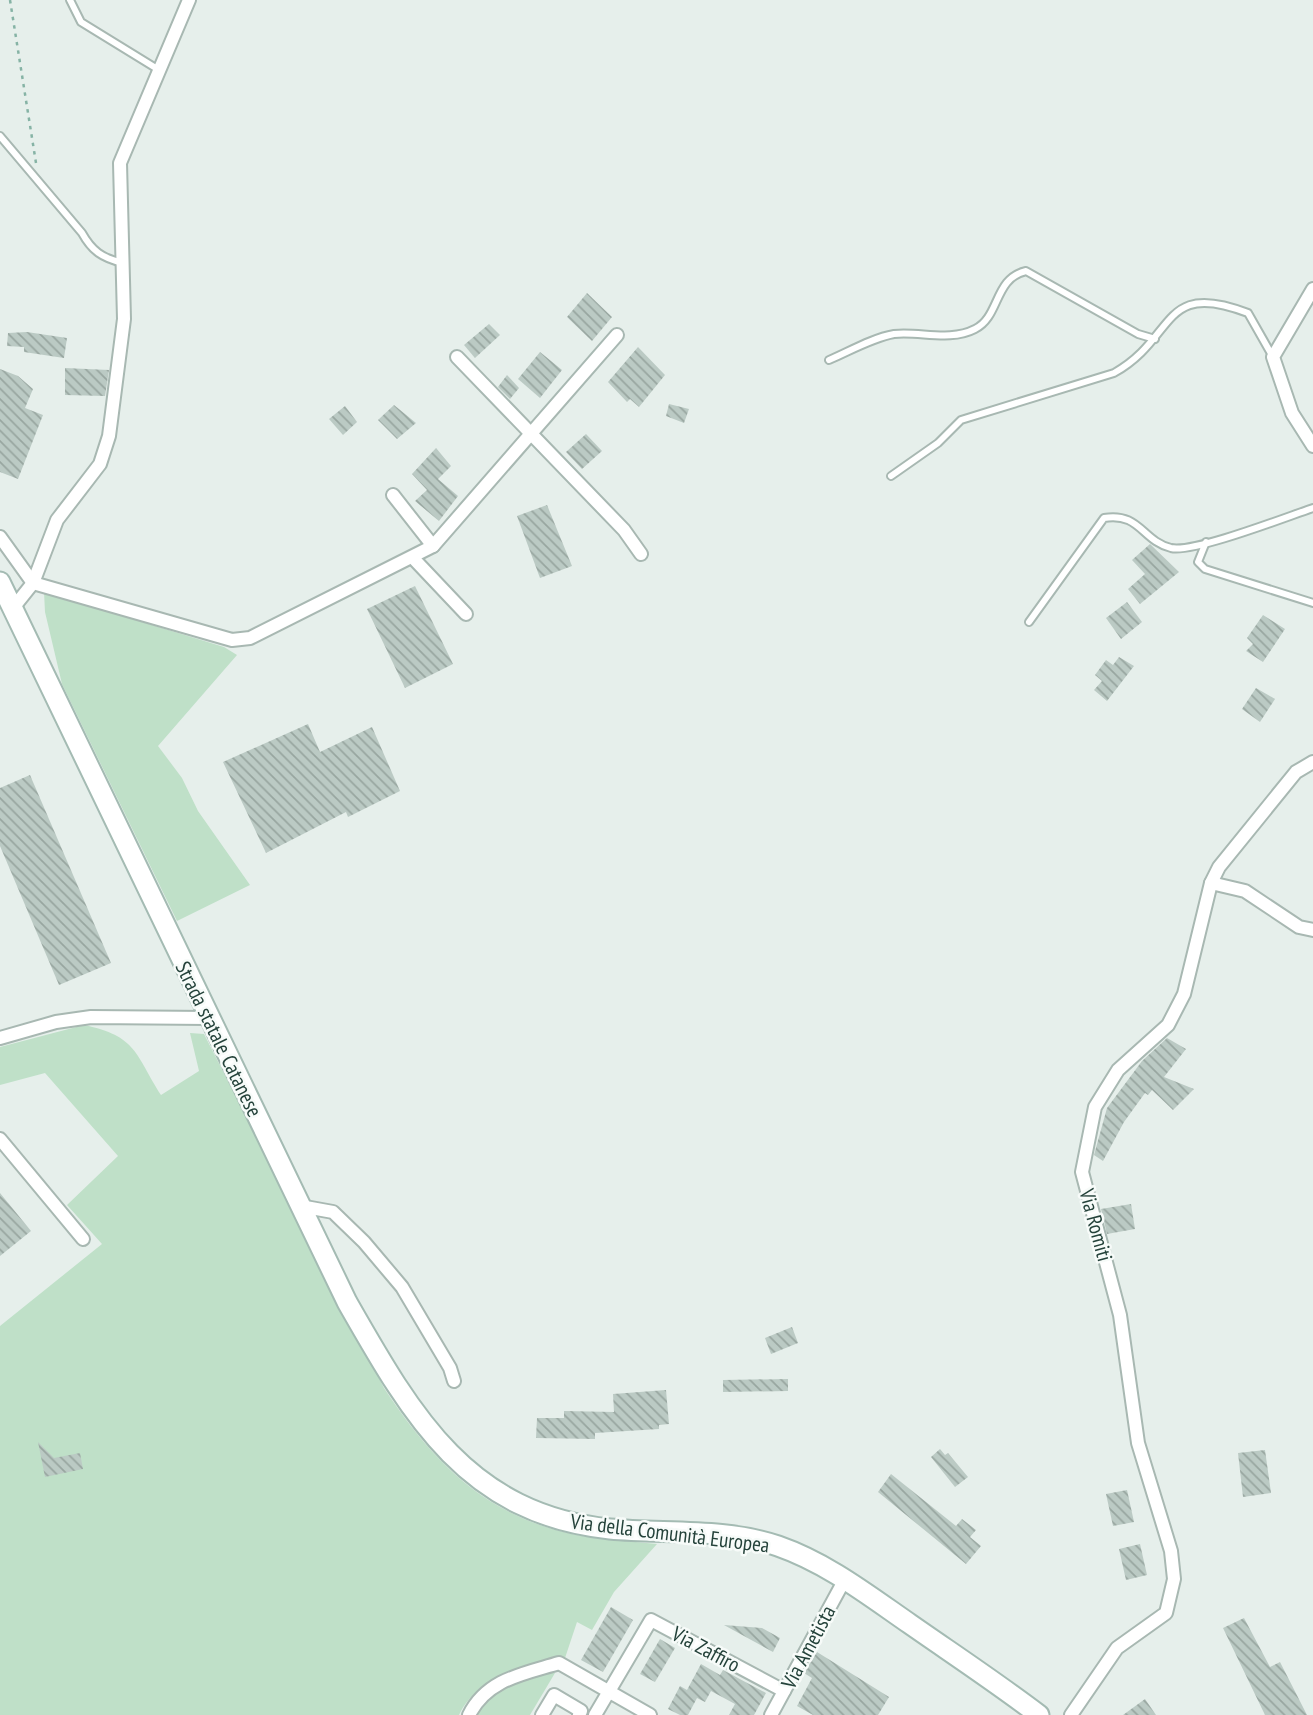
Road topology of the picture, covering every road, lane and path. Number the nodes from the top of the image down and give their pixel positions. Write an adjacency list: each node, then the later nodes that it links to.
1 (9, 0): 6 (path)
2 (70, 0): 4 (lane)
3 (189, 0): 4 (street)
4 (159, 70): 7 (street)
5 (0, 136): 6 (lane)
6 (38, 180): 7 (lane)
7 (123, 263): 25 (street)
8 (1313, 289): 12 (street)
9 (617, 335): 14 (street)
10 (1155, 339): 12 (lane); 13 (lane); 16 (lane)
11 (457, 357): 14 (street)
12 (1273, 357): 15 (street)
13 (829, 360)
14 (531, 435): 21 (street); 22 (street)
15 (1313, 446)
16 (891, 476)
17 (393, 495): 21 (street)
18 (1313, 508): 20 (lane)
19 (0, 537): 25 (street)
20 (1206, 542): 26 (lane); 29 (lane)
21 (433, 546): 23 (street)
22 (641, 554)
23 (413, 558): 25 (street); 28 (street)
24 (0, 582): 27 (main road, Strada statale Catanese)
25 (33, 583): 27 (street)
26 (1313, 603)
27 (13, 608): 33 (main road, Strada statale Catanese)
28 (466, 614)
29 (1030, 622)
30 (1313, 762): 31 (street, Via Romiti)
31 (1211, 883): 32 (street); 50 (street, Via Romiti)
32 (1313, 930)
33 (208, 1018): 34 (street); 36 (main road, Strada statale Catanese)
34 (0, 1038)
35 (0, 1139): 37 (street)
36 (300, 1206): 38 (street); 39 (main road, Strada statale Catanese)
37 (83, 1239)
38 (454, 1381)
39 (472, 1475): 40 (main road, Via della Comunità Europea)
40 (845, 1579): 42 (street, Via Ametista); 49 (main road, Via della Comunità Europea)
41 (609, 1691): 42 (street, Via Zaffiro); 43 (street); 46 (street, Via Zaffiro); 47 (street)
42 (784, 1691): 48 (street, Via Ametista)
43 (469, 1715)
44 (542, 1715): 45 (street)
45 (579, 1715)
46 (595, 1715)
47 (650, 1715)
48 (771, 1715)
49 (1040, 1715)
50 (1071, 1715)

